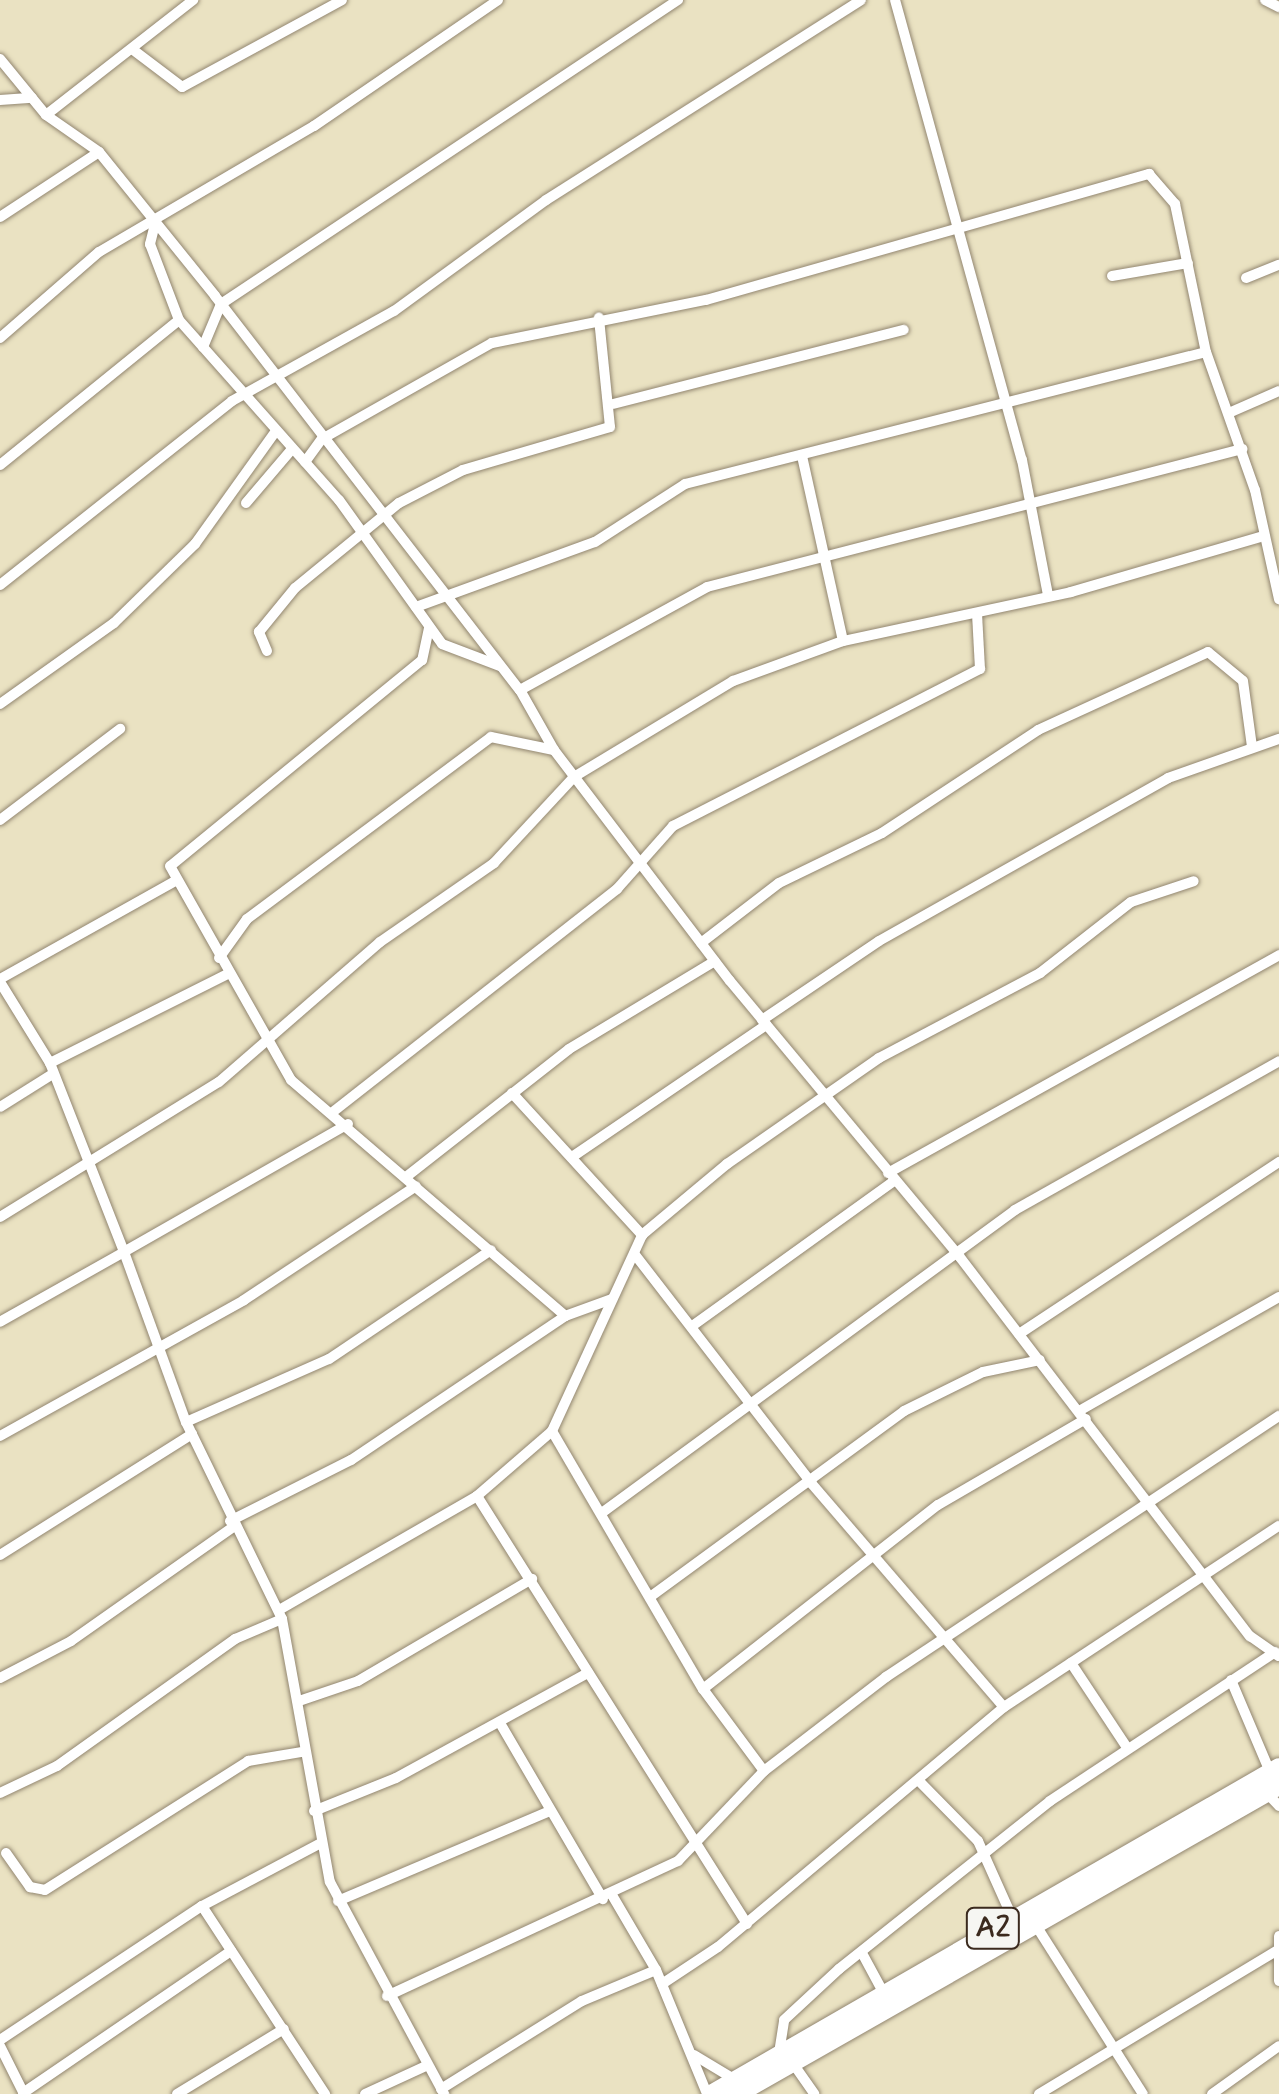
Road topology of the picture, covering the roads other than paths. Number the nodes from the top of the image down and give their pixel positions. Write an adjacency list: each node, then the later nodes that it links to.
1 (193, 0): 9 (street)
2 (342, 0): 9 (street)
3 (498, 0): 16 (street)
4 (678, 0): 22 (street)
5 (861, 0): 29 (street)
6 (895, 0): 17 (street)
7 (1265, 0): 8 (street)
8 (1279, 8)
9 (132, 50): 13 (street)
10 (0, 58): 11 (street)
11 (32, 98): 12 (street); 13 (street)
12 (0, 100)
13 (46, 115): 14 (street)
14 (100, 152): 15 (street); 16 (street)
15 (0, 217)
16 (155, 224): 22 (street); 24 (street); 26 (street)
17 (962, 228): 18 (street); 23 (street); 33 (street)
18 (1188, 263): 20 (street); 28 (street)
19 (1279, 265): 21 (street)
20 (1112, 276)
21 (1246, 278)
22 (221, 304): 27 (street); 29 (street)
23 (599, 318): 32 (street); 36 (street)
24 (180, 320): 27 (street); 41 (street)
25 (904, 330): 32 (street)
26 (0, 338)
27 (204, 347): 31 (street)
28 (1206, 352): 33 (street); 34 (street)
29 (278, 382): 31 (street); 36 (street)
30 (1279, 391): 34 (street)
31 (244, 393): 35 (street); 48 (street)
32 (613, 404): 44 (street)
33 (1002, 408): 39 (street); 42 (street)
34 (1231, 412): 38 (street)
35 (276, 430): 37 (street); 59 (street)
36 (322, 439): 40 (street); 44 (street)
37 (292, 448): 40 (street); 43 (street)
38 (1242, 449): 42 (street); 46 (street)
39 (802, 456): 47 (street); 49 (street)
40 (305, 462): 45 (street)
41 (0, 465)
42 (1028, 501): 47 (street); 50 (street)
43 (246, 503)
44 (381, 517): 45 (street); 49 (street)
45 (365, 533): 52 (street); 56 (street)
46 (1260, 537): 50 (street); 51 (street)
47 (827, 558): 55 (street); 58 (street)
48 (0, 586)
49 (446, 595): 52 (street); 57 (street)
50 (1048, 595): 53 (street)
51 (1279, 598)
52 (416, 608): 54 (street)
53 (977, 613): 55 (street); 66 (street)
54 (429, 628): 57 (street); 68 (street)
55 (843, 642): 64 (street)
56 (267, 651)
57 (500, 666): 58 (street)
58 (520, 690): 63 (street)
59 (0, 704)
60 (120, 729): 65 (street)
61 (1279, 739): 62 (street)
62 (1252, 747): 69 (street); 75 (street)
63 (554, 750): 64 (street); 71 (street)
64 (574, 777): 66 (street); 76 (street)
65 (0, 820)
66 (638, 861): 69 (street); 82 (street)
67 (1194, 880): 80 (street)
68 (175, 881): 71 (street); 74 (street)
69 (701, 943): 72 (street)
70 (1279, 955): 88 (street)
71 (219, 958): 73 (street)
72 (715, 962): 75 (street); 79 (street)
73 (226, 975): 76 (street); 78 (street)
74 (2, 988): 78 (street)
75 (764, 1022): 80 (street); 84 (street)
76 (266, 1042): 82 (street); 86 (street)
77 (1279, 1061): 95 (street)
78 (50, 1069): 81 (street); 86 (street)
79 (512, 1094): 84 (street); 87 (street)
80 (824, 1096): 88 (street); 91 (street)
81 (0, 1107)
82 (334, 1111): 83 (street)
83 (348, 1124): 87 (street); 93 (street)
84 (572, 1157): 91 (street)
85 (1279, 1162): 103 (street)
86 (92, 1163): 90 (street); 93 (street)
87 (406, 1177): 89 (street)
88 (891, 1177): 95 (street); 102 (street)
89 (416, 1186): 92 (street); 104 (street)
90 (0, 1216)
91 (642, 1236): 94 (street)
92 (492, 1250): 100 (street); 109 (street)
93 (124, 1252): 101 (street); 104 (street)
94 (636, 1256): 96 (street); 97 (street)
95 (959, 1256): 103 (street); 106 (street)
96 (648, 1278): 97 (street); 102 (street)
97 (625, 1284): 99 (street)
98 (1279, 1296): 107 (street)
99 (612, 1300): 100 (street); 110 (street)
100 (565, 1316): 117 (street)
101 (0, 1322)
102 (694, 1324): 106 (street)
103 (1019, 1334): 105 (street)
104 (159, 1344): 109 (street); 112 (street)
105 (1040, 1360): 107 (street); 113 (street)
106 (752, 1397): 113 (street); 116 (street)
107 (1082, 1415): 115 (street); 120 (street)
108 (1279, 1416): 115 (street)
109 (186, 1422): 111 (street)
110 (552, 1431): 114 (street); 116 (street)
111 (192, 1434): 117 (street); 119 (street)
112 (0, 1436)
113 (812, 1484): 120 (street); 123 (street)
114 (477, 1496): 122 (street); 124 (street)
115 (1146, 1498): 121 (street); 125 (street)
116 (603, 1512): 123 (street)
117 (232, 1524): 124 (street); 129 (street)
118 (1279, 1526): 121 (street)
119 (0, 1555)
120 (874, 1557): 125 (street); 131 (street)
121 (1203, 1572): 126 (street); 127 (street)
122 (532, 1579): 128 (street); 132 (street)
123 (650, 1597): 131 (street)
124 (280, 1614): 132 (street); 140 (street)
125 (945, 1637): 133 (street); 137 (street)
126 (1277, 1653): 130 (street)
127 (1071, 1663): 133 (street); 135 (street)
128 (588, 1672): 134 (street); 144 (street)
129 (0, 1678)
130 (1230, 1680): 135 (street); 139 (street)
131 (703, 1689): 137 (street)
132 (299, 1700): 136 (street)
133 (1004, 1708): 138 (street)
134 (500, 1723): 141 (street); 142 (street)
135 (1126, 1746): 146 (street)
136 (302, 1752): 141 (street); 145 (street)
137 (764, 1771): 144 (street)
138 (920, 1782): 146 (street); 151 (street)
139 (1272, 1784): 150 (highway, A2); 152 (highway, A2)
140 (0, 1792)
141 (314, 1811): 143 (street)
142 (550, 1812): 147 (street); 148 (street)
143 (319, 1844): 148 (street); 149 (street)
144 (692, 1847): 147 (street); 151 (street)
145 (6, 1853)
146 (984, 1853): 150 (street); 156 (street)
147 (608, 1897): 157 (street); 161 (street)
148 (338, 1900): 161 (street)
149 (202, 1906): 154 (street); 163 (street)
150 (1012, 1918): 160 (highway, A2)
151 (747, 1924): 159 (street)
152 (1035, 1924): 164 (street); 167 (highway, A2)
153 (1279, 1936): 155 (street)
154 (232, 1951): 162 (street); 171 (street)
155 (1276, 1951): 158 (street); 164 (street)
156 (862, 1953): 160 (street); 167 (street)
157 (656, 1970): 159 (street); 170 (street)
158 (1279, 1980)
159 (662, 1984): 166 (street)
160 (883, 1992): 167 (highway, A2)
161 (387, 1996): 168 (street)
162 (284, 2029): 172 (street); 173 (street)
163 (0, 2043): 171 (street)
164 (1116, 2044): 177 (street); 178 (street)
165 (1279, 2046): 179 (street)
166 (694, 2054): 169 (street); 175 (street)
167 (785, 2057): 169 (highway, A2); 176 (street)
168 (426, 2066): 170 (street); 174 (street)
169 (736, 2087): 175 (highway, A2)
170 (442, 2092)
171 (24, 2094)
172 (178, 2094)
173 (325, 2094)
174 (365, 2094)
175 (709, 2094)
176 (814, 2094)
177 (1039, 2094)
178 (1143, 2094)
179 (1212, 2094)

